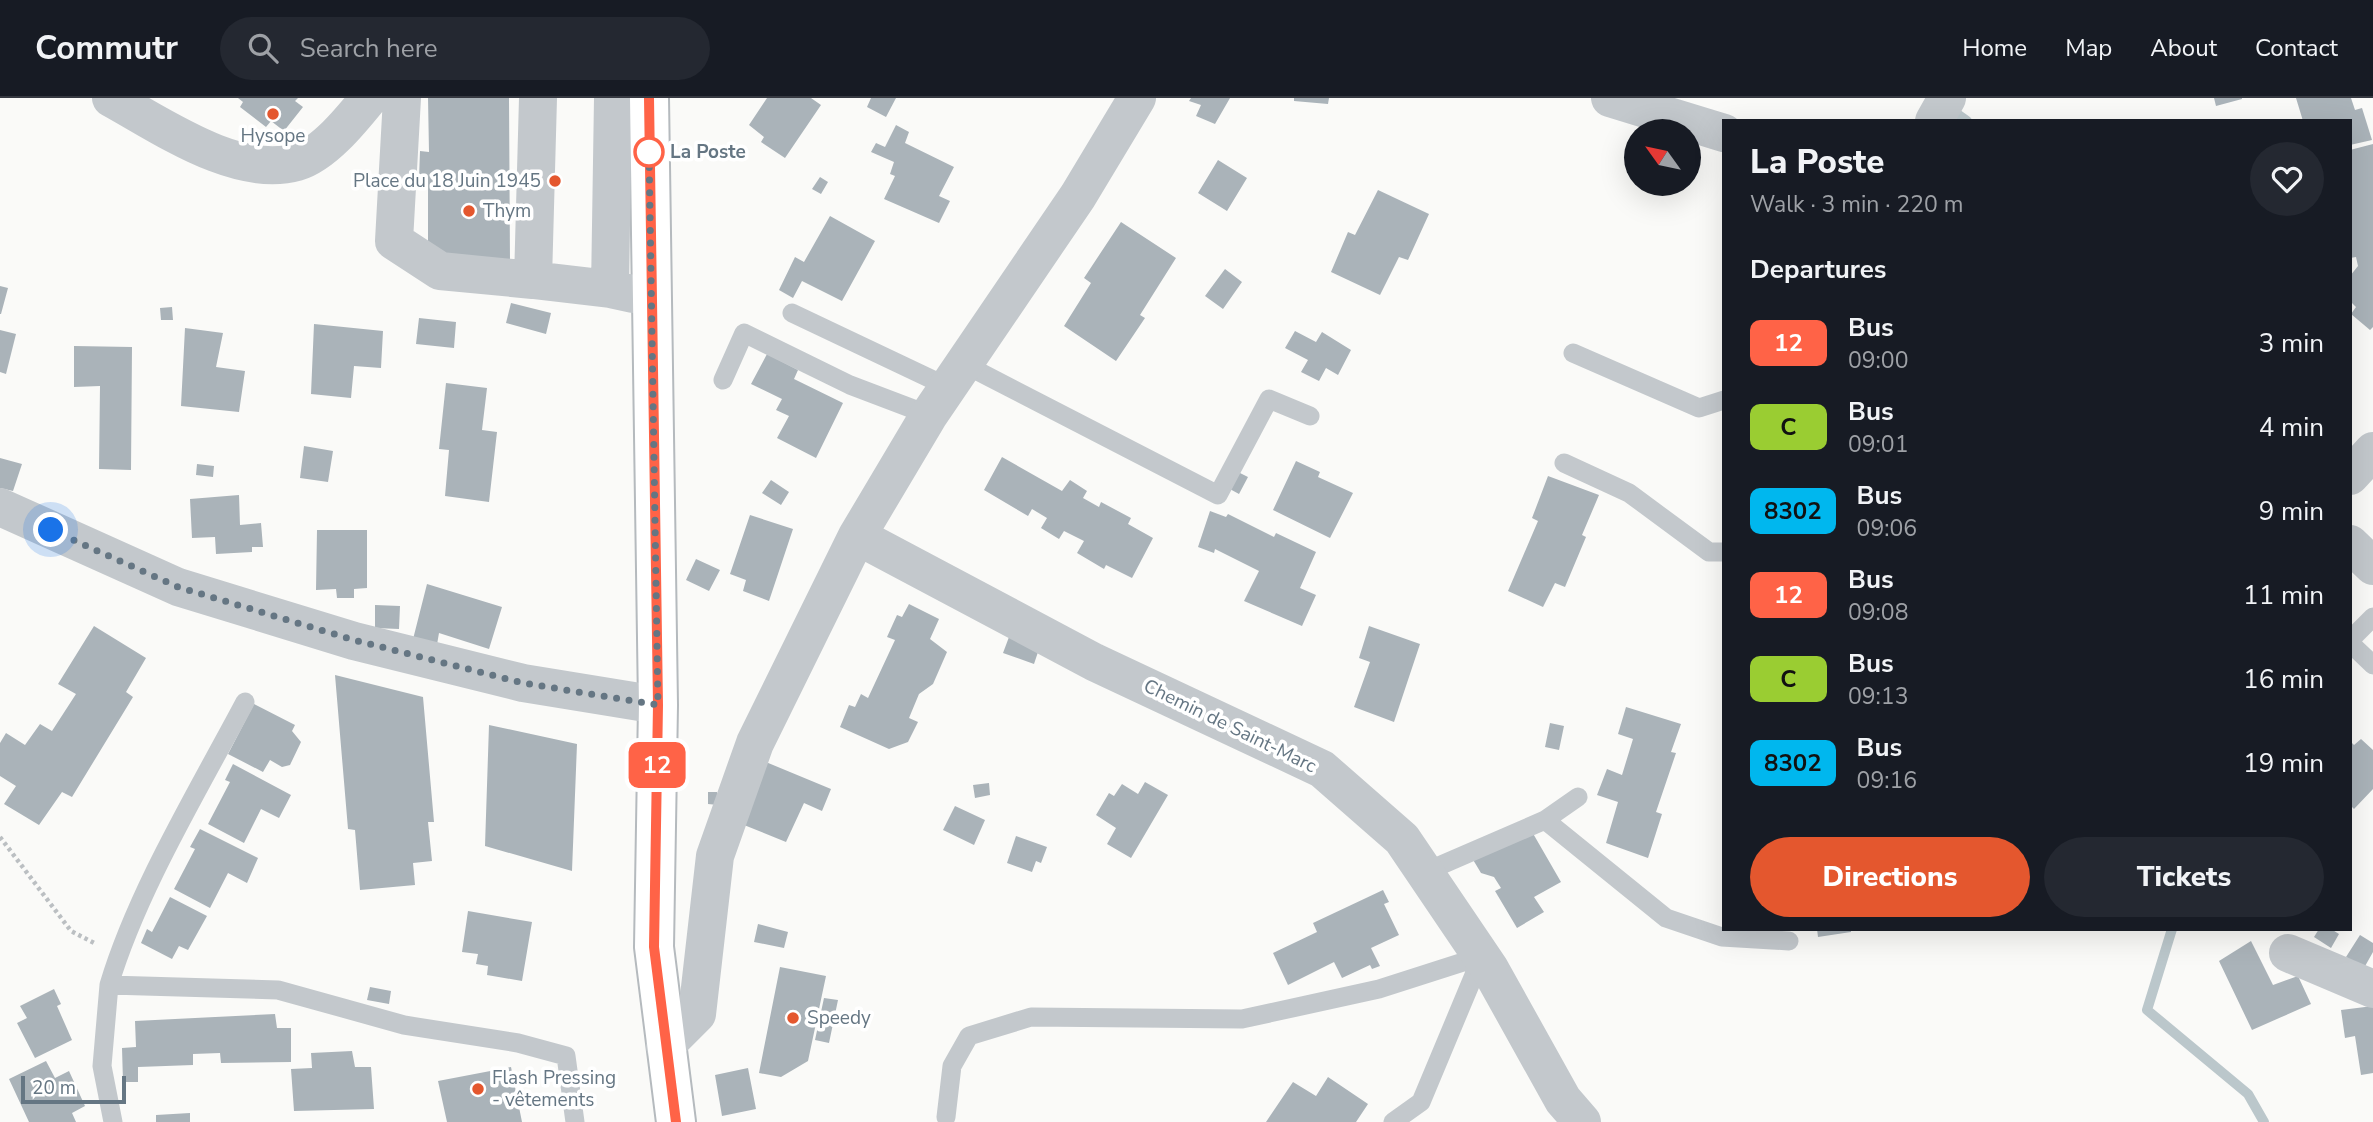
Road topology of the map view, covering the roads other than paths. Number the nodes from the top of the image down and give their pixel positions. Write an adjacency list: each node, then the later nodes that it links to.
1 (111, 98): 2 (street)
2 (369, 98)
3 (402, 98): 12 (street)
4 (538, 98): 12 (street)
5 (613, 98): 13 (street)
6 (649, 98): 14 (main road)
7 (1136, 98): 18 (street)
8 (1610, 98): 11 (street)
9 (1947, 98): 10 (street)
10 (1935, 119)
11 (1722, 131)
12 (533, 279): 13 (street)
13 (610, 289): 14 (street)
14 (651, 299): 34 (main road)
15 (792, 313): 18 (lane)
16 (1573, 353): 19 (lane)
17 (723, 380): 18 (lane)
18 (947, 389): 20 (lane); 25 (street)
19 (1722, 401)
20 (1310, 415)
21 (2373, 451): 23 (street)
22 (1564, 463): 27 (lane)
23 (2352, 474)
24 (0, 507): 34 (street)
25 (857, 536): 37 (street, Chemin de Saint-Marc); 43 (street)
26 (2352, 546): 28 (street)
27 (1722, 552)
28 (2373, 566)
29 (2373, 617): 30 (lane)
30 (2352, 639)
31 (2352, 643): 32 (lane)
32 (2373, 665)
33 (244, 702): 41 (lane)
34 (658, 705): 43 (main road)
35 (1578, 797): 36 (lane)
36 (1545, 820): 37 (lane); 38 (lane)
37 (1425, 872): 40 (street, Chemin de Saint-Marc)
38 (1789, 942)
39 (2288, 953): 42 (street)
40 (1482, 956): 44 (lane); 48 (lane); 49 (street, Chemin de Saint-Marc)
41 (109, 985): 45 (lane); 46 (lane)
42 (2373, 989)
43 (664, 1046): 47 (main road)
44 (946, 1118)
45 (113, 1122)
46 (575, 1122)
47 (676, 1122)
48 (1393, 1122)
49 (1582, 1122)

